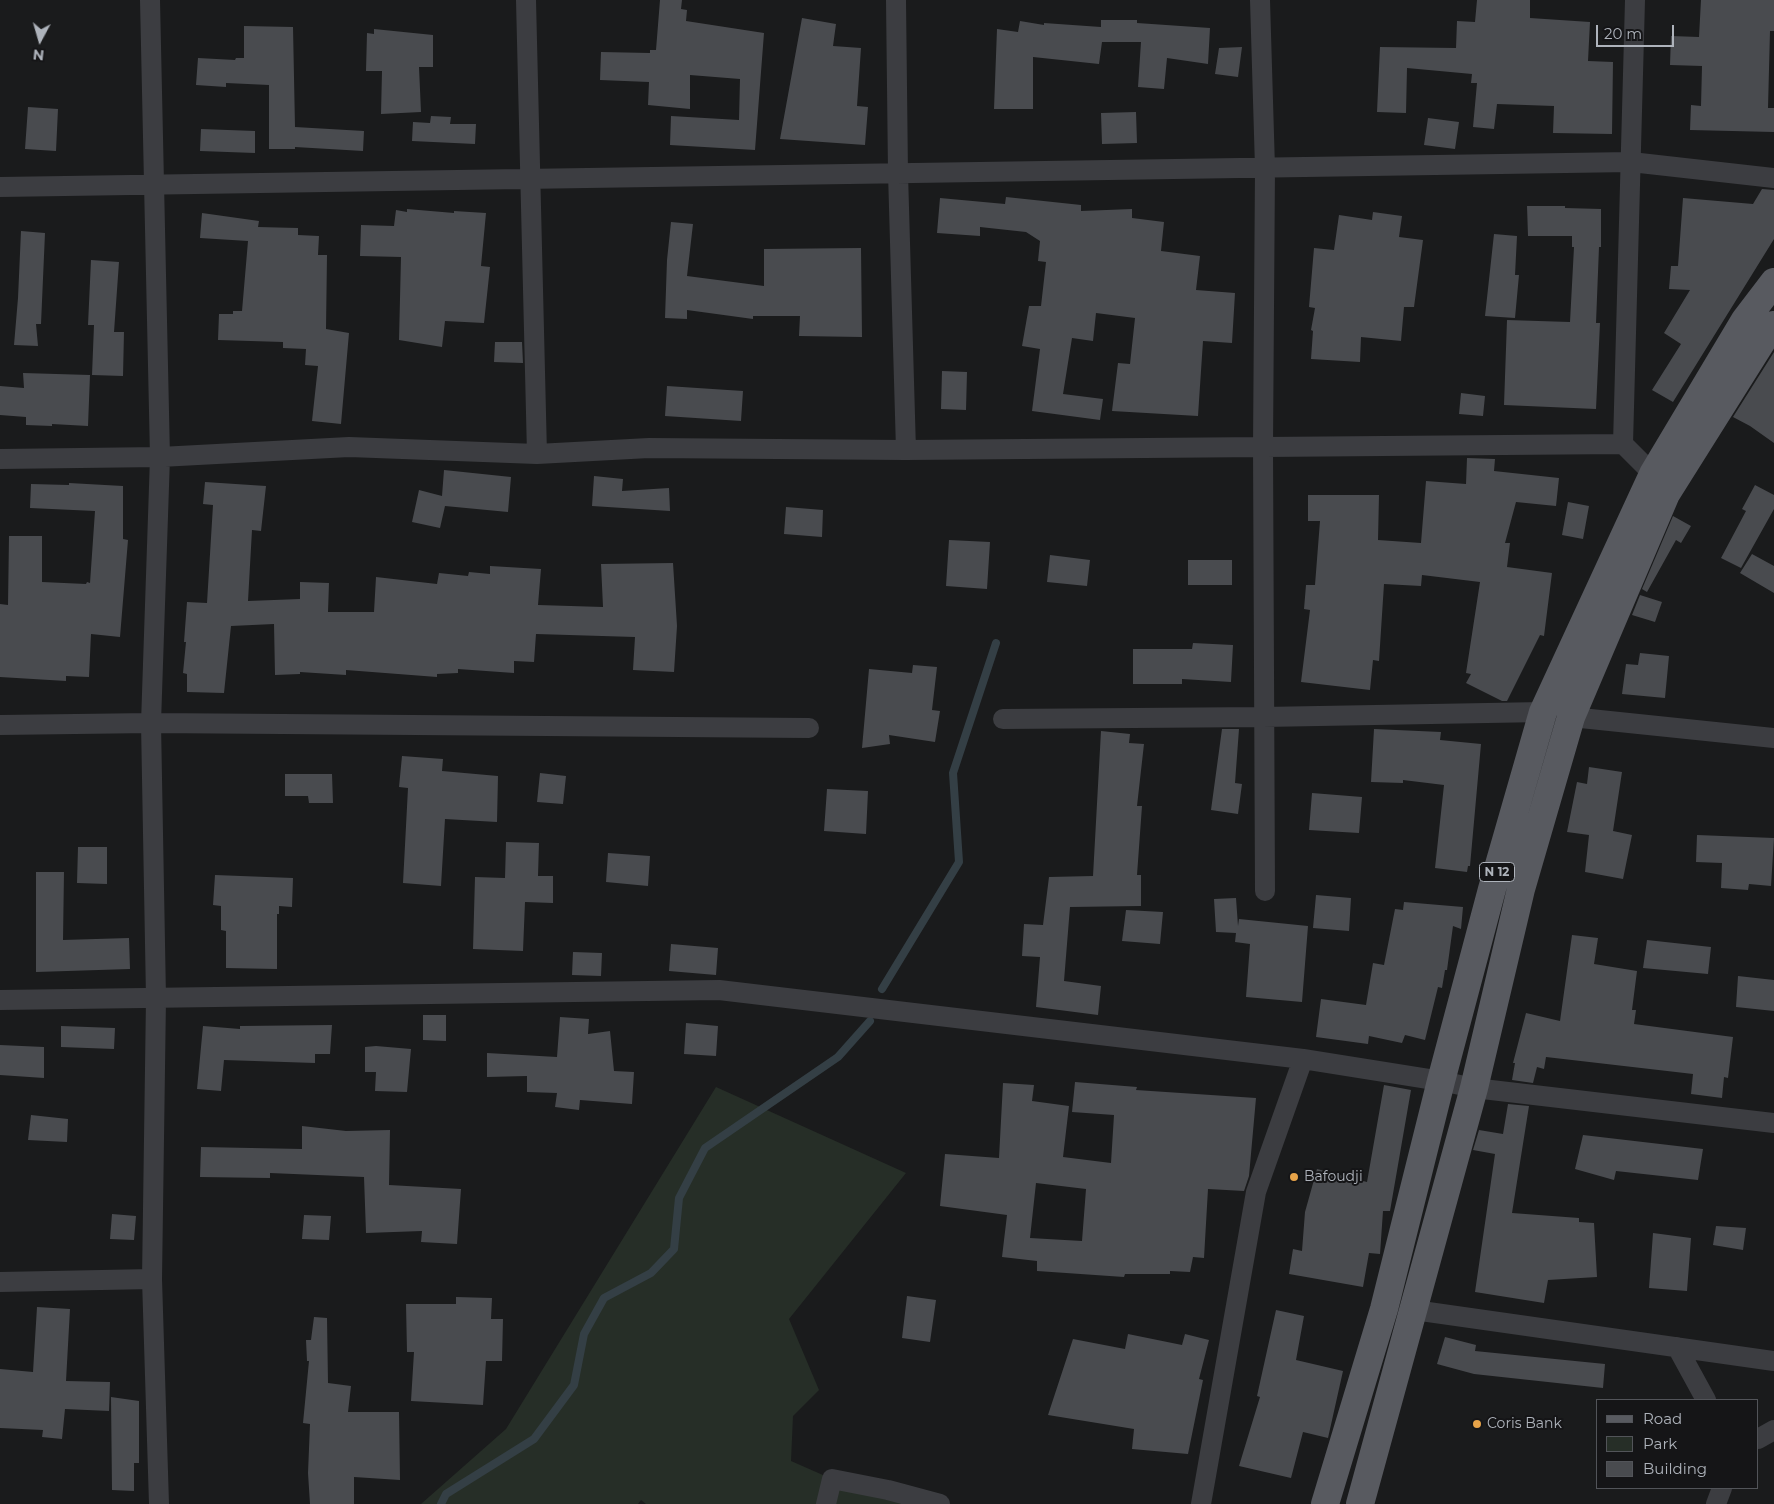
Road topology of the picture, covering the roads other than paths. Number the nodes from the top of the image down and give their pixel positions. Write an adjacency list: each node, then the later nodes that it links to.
1 (150, 0): 11 (street)
2 (526, 0): 10 (street)
3 (896, 0): 8 (street)
4 (1260, 0): 7 (street)
5 (1635, 0): 6 (street)
6 (1630, 162): 7 (street); 9 (street); 15 (street)
7 (1265, 168): 8 (street); 16 (street)
8 (898, 173): 10 (street); 17 (street)
9 (1774, 178)
10 (530, 179): 11 (street); 18 (street)
11 (153, 185): 12 (street); 19 (street)
12 (0, 187)
13 (1774, 282): 21 (main road, N 12)
14 (1774, 325): 24 (main road, N 12)
15 (1623, 444): 16 (street); 21 (street)
16 (1263, 447): 17 (street); 23 (street)
17 (906, 450): 18 (street)
18 (536, 454): 19 (street)
19 (160, 457): 20 (street); 26 (street)
20 (0, 459)
21 (1653, 474): 22 (main road, N 12)
22 (1543, 712): 23 (street); 34 (main road, N 12)
23 (1263, 717): 25 (street); 30 (street)
24 (1571, 717): 29 (street); 35 (main road, N 12)
25 (1003, 719)
26 (151, 722): 27 (street); 28 (street); 31 (street)
27 (0, 725)
28 (809, 728)
29 (1774, 738)
30 (1264, 891)
31 (156, 998): 32 (street); 33 (street); 37 (street)
32 (0, 1000)
33 (1302, 1059): 34 (street); 49 (street)
34 (1441, 1081): 35 (street); 50 (main road, N 12)
35 (1474, 1088): 36 (street); 39 (main road, N 12)
36 (1774, 1123)
37 (152, 1279): 38 (street); 46 (street)
38 (0, 1282)
39 (1414, 1310): 40 (street); 51 (main road, N 12)
40 (1676, 1348): 41 (street); 42 (street)
41 (1774, 1362)
42 (1705, 1399)
43 (1774, 1430): 44 (street)
44 (1759, 1438)
45 (1722, 1489): 52 (street)
46 (159, 1504)
47 (826, 1504): 48 (street)
48 (940, 1504)
49 (1201, 1504)
50 (1325, 1504)
51 (1360, 1504)
52 (1716, 1504)

